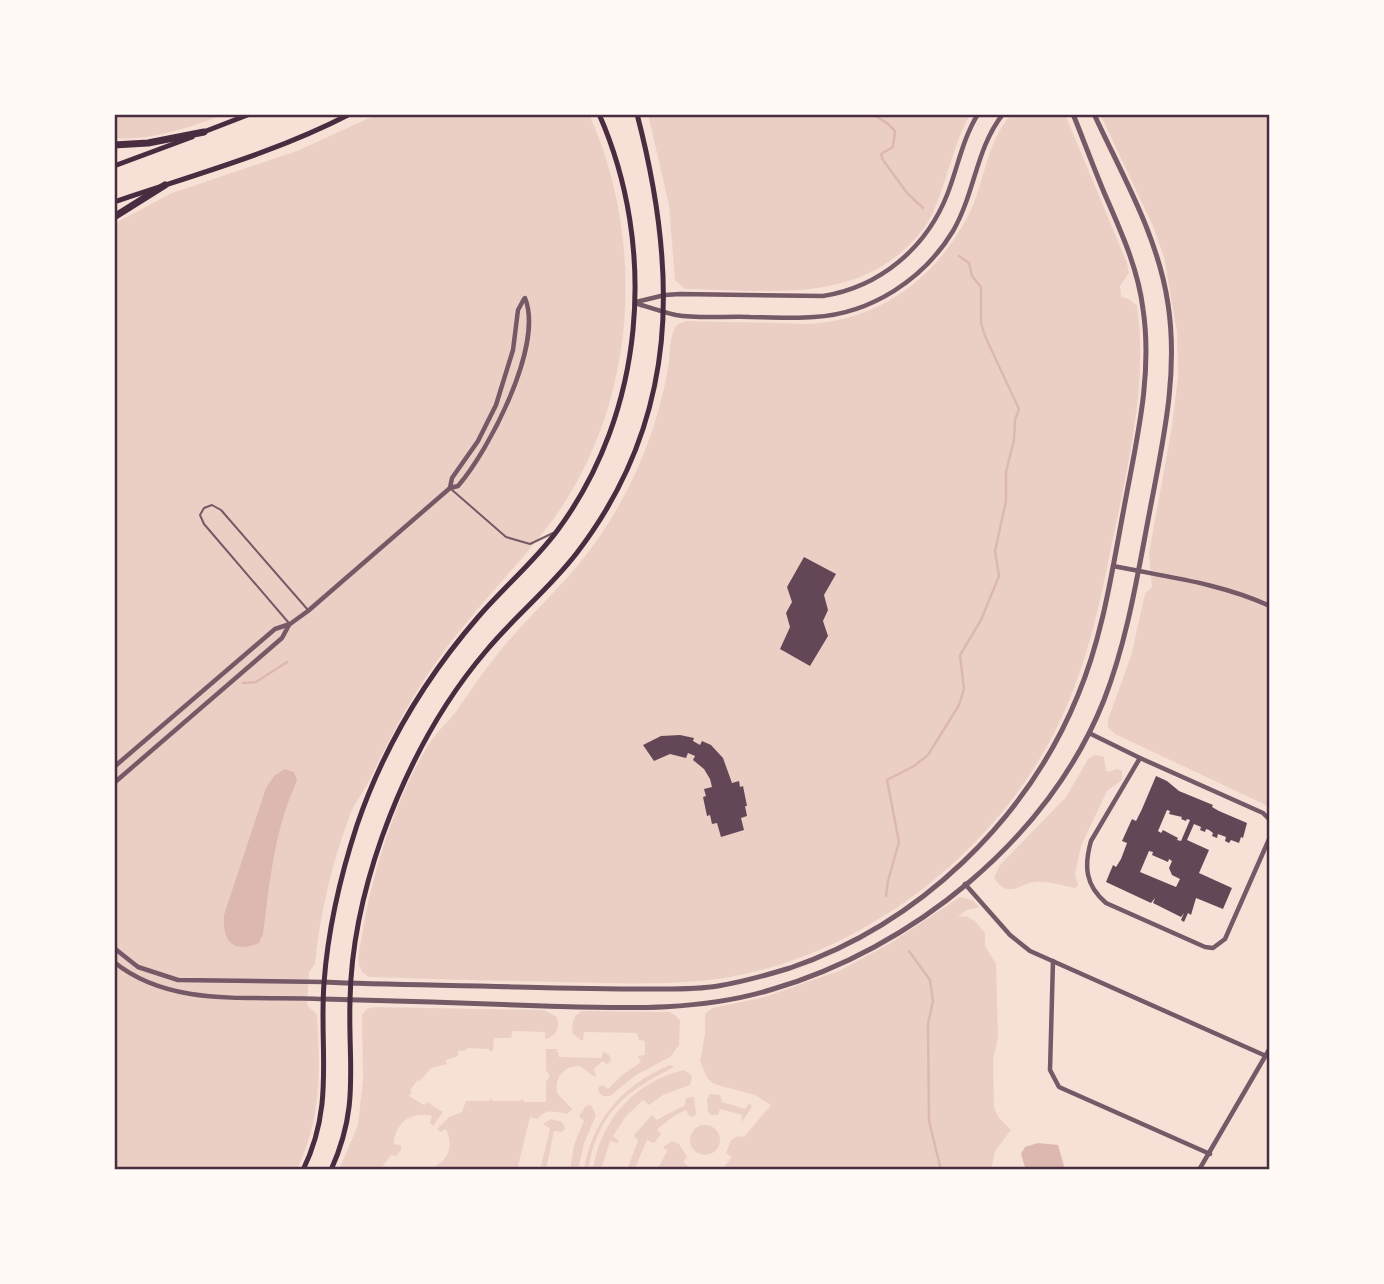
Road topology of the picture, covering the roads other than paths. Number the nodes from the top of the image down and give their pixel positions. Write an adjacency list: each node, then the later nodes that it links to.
1 (250, 114): 9 (main road)
2 (350, 114): 12 (main road)
3 (599, 114): 16 (main road)
4 (637, 114): 15 (main road)
5 (978, 114): 15 (street)
6 (1003, 114): 17 (street)
7 (1073, 114): 20 (street)
8 (1094, 114): 21 (street)
9 (204, 132): 10 (highway); 11 (main road)
10 (114, 145)
11 (114, 166)
12 (165, 185): 13 (main road); 14 (highway)
13 (114, 202)
14 (114, 217)
15 (665, 295): 16 (street); 17 (main road)
16 (635, 303): 17 (street); 19 (main road)
17 (664, 312): 36 (main road)
18 (450, 488): 18 (street); 19 (lane); 23 (street)
19 (557, 531): 35 (main road)
20 (1113, 566): 21 (street); 36 (street)
21 (1138, 571): 22 (street); 25 (street)
22 (1270, 606)
23 (308, 611): 24 (street); 24 (lane)
24 (290, 624): 27 (street); 28 (street)
25 (1089, 733): 26 (street); 31 (street)
26 (1140, 758): 29 (street); 30 (street)
27 (114, 767)
28 (114, 783)
29 (1270, 820)
30 (1270, 837)
31 (965, 884): 33 (street); 38 (street)
32 (114, 948): 35 (street)
33 (1053, 961): 40 (street); 41 (street)
34 (114, 962): 37 (street)
35 (324, 982): 36 (street); 37 (main road)
36 (351, 983): 38 (main road)
37 (323, 999): 38 (street); 42 (main road)
38 (350, 1000): 43 (main road)
39 (1270, 1048): 40 (street)
40 (1266, 1056): 41 (street)
41 (1210, 1154): 44 (street)
42 (303, 1170)
43 (331, 1170)
44 (1199, 1170)

